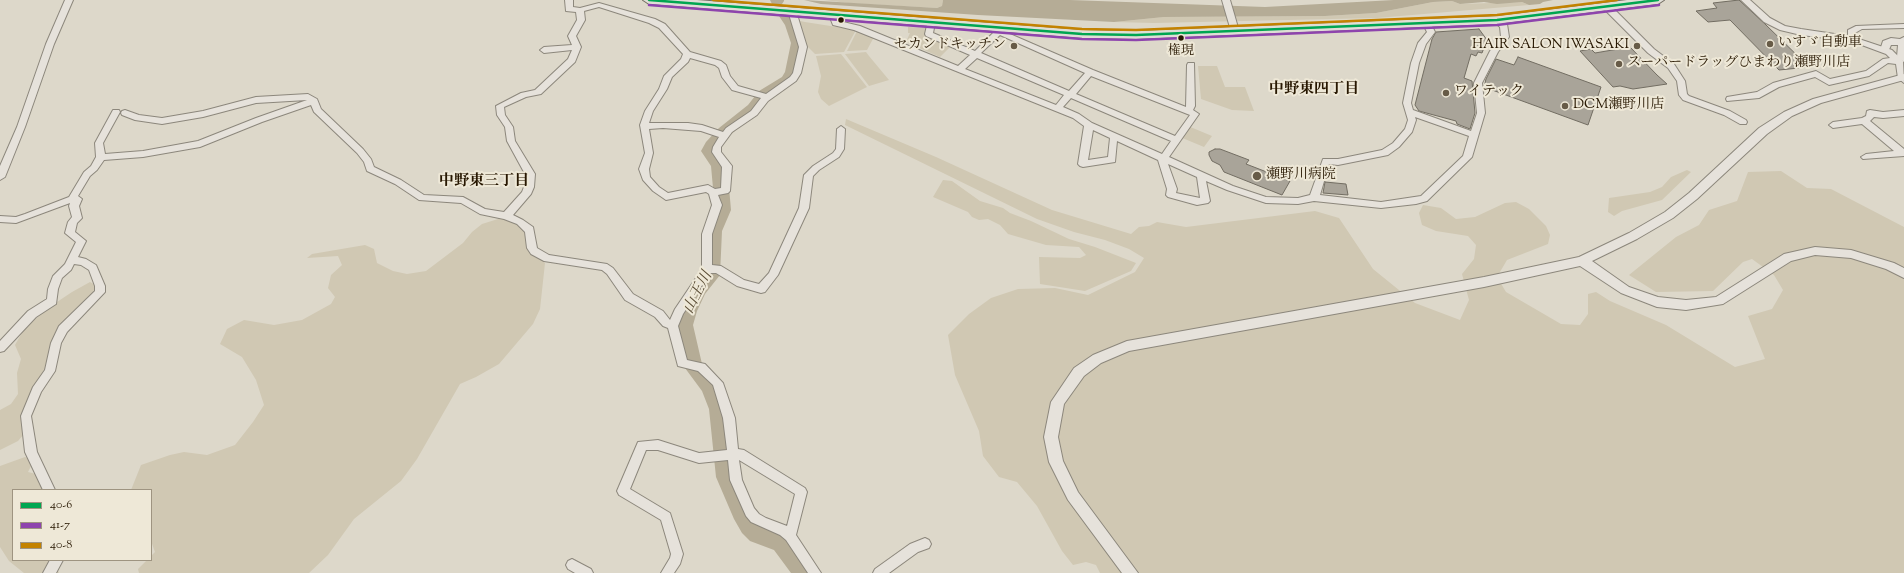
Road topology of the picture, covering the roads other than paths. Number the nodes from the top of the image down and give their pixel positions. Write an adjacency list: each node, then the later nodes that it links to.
1 (69, 0): 51 (street)
2 (569, 0): 8 (street)
3 (649, 0): 9 (highway)
4 (1226, 0): 15 (street)
5 (1658, 0): 7 (highway)
6 (1745, 0): 17 (street)
7 (1607, 7): 11 (highway); 38 (street)
8 (580, 10): 19 (street); 22 (street)
9 (792, 11): 10 (highway); 30 (street)
10 (833, 15): 12 (highway); 26 (street)
11 (1497, 20): 13 (highway); 44 (street)
12 (931, 23): 16 (highway); 23 (street)
13 (1427, 24): 15 (highway); 35 (street)
14 (1904, 26): 17 (street)
15 (1234, 27): 16 (highway)
16 (999, 30): 23 (street); 27 (street)
17 (1852, 39): 21 (street)
18 (1903, 41): 21 (street); 24 (street)
19 (577, 47): 20 (street); 55 (street)
20 (544, 50)
21 (1885, 50): 24 (street)
22 (687, 54): 30 (street); 41 (street)
23 (974, 55): 26 (street); 29 (street)
24 (1900, 59): 28 (street); 31 (street)
25 (1191, 65): 34 (street)
26 (959, 70): 33 (street)
27 (1090, 72): 29 (street); 34 (street)
28 (1903, 78): 58 (street)
29 (1070, 94): 33 (street); 46 (street)
30 (764, 96): 43 (street)
31 (1730, 99)
32 (314, 101): 47 (street); 47 (street); 55 (street)
33 (1057, 109): 39 (street)
34 (1188, 111): 46 (street)
35 (1411, 112): 44 (street); 53 (street)
36 (1904, 113): 37 (street)
37 (1864, 121): 40 (street); 48 (street)
38 (1743, 122)
39 (1089, 125): 45 (street); 45 (street)
40 (1833, 125)
41 (644, 126): 43 (street); 52 (street)
42 (841, 129): 59 (street)
43 (722, 135): 52 (street)
44 (1474, 135): 53 (street)
45 (1116, 136): 49 (street)
46 (1176, 140): 49 (street)
47 (101, 157): 54 (street)
48 (1866, 157)
49 (1164, 158): 50 (street); 50 (street)
50 (1203, 176): 53 (street)
51 (0, 177)
52 (714, 193): 59 (street)
53 (1314, 198)
54 (72, 199): 56 (street); 57 (street)
55 (506, 216): 61 (street)
56 (0, 219)
57 (72, 260): 62 (street); 64 (street)
58 (1582, 261): 60 (street); 74 (street)
59 (711, 269): 61 (street)
60 (1904, 273)
61 (673, 326): 63 (street)
62 (0, 348)
63 (729, 455): 65 (street); 65 (street); 71 (street)
64 (48, 489)
65 (790, 536): 72 (street)
66 (925, 544): 73 (street)
67 (56, 561): 69 (street)
68 (572, 565): 70 (street)
69 (49, 573)
70 (587, 573)
71 (667, 573)
72 (816, 573)
73 (879, 573)
74 (1131, 573)

